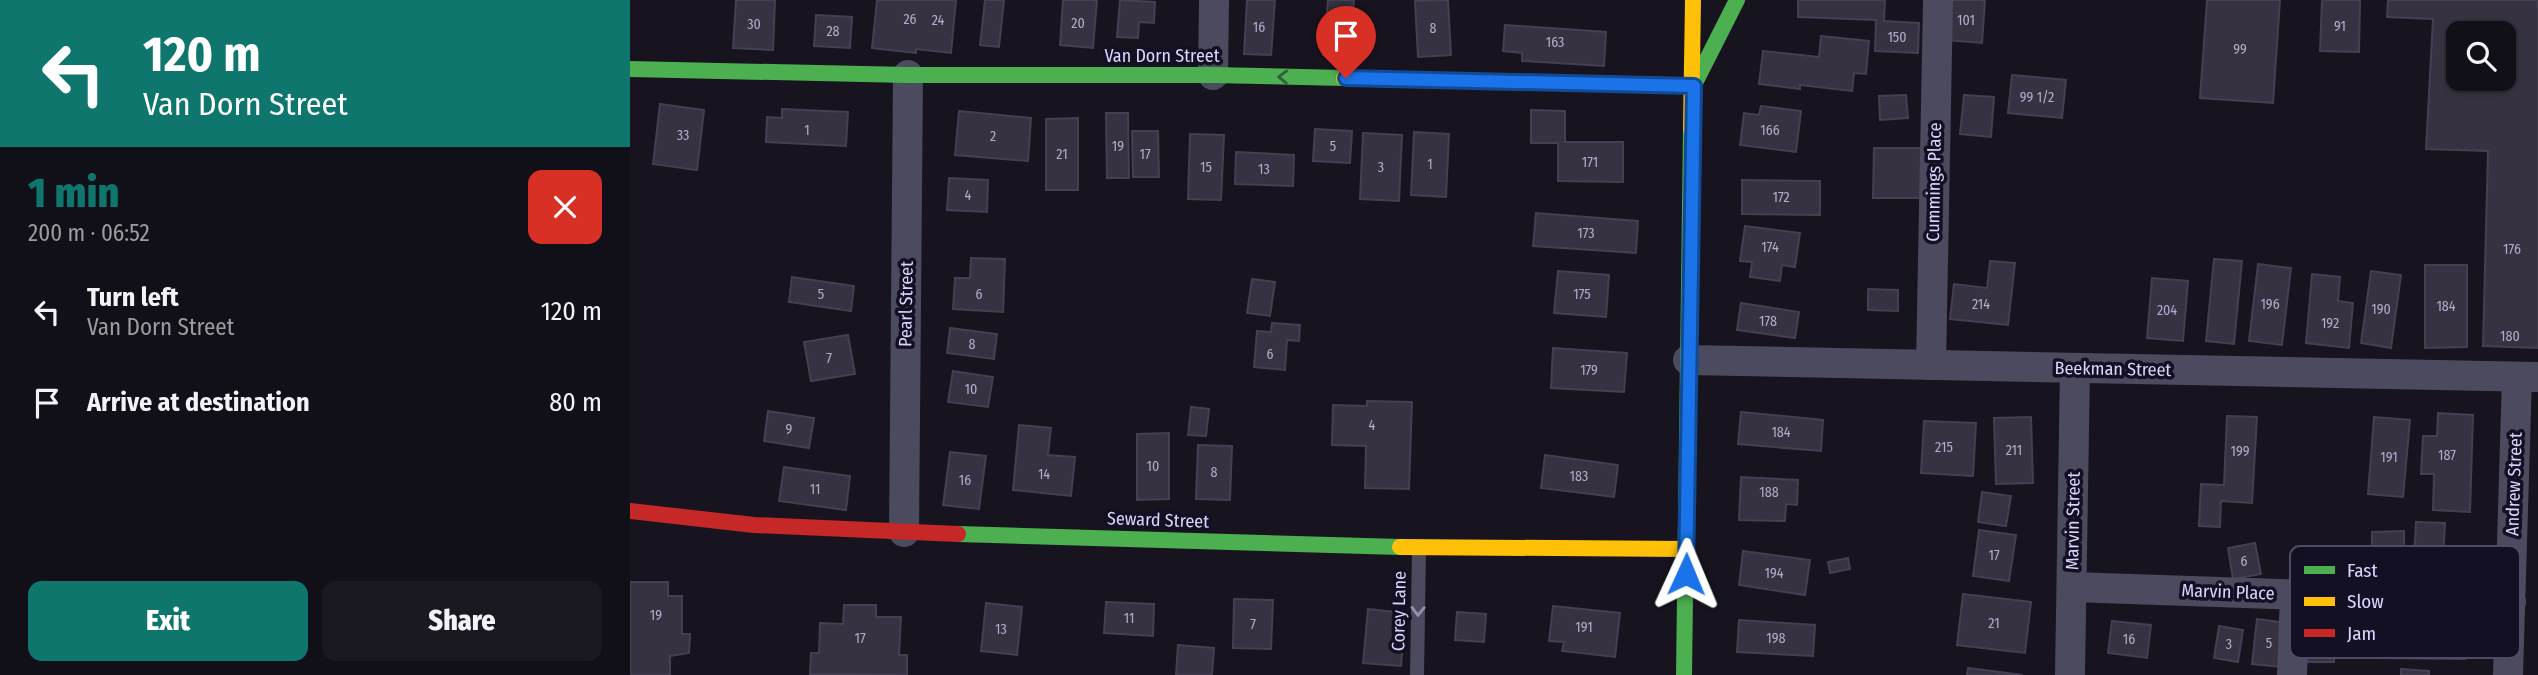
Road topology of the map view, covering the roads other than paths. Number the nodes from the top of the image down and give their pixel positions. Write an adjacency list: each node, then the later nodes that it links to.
1 (1214, 0): 7 (street)
2 (1693, 0): 8 (street)
3 (1737, 0): 8 (street)
4 (1938, 0): 10 (street, Cummings Place)
5 (630, 69): 6 (street, Van Dorn Street)
6 (908, 75): 7 (street, Van Dorn Street); 14 (street, Pearl Street)
7 (1213, 75): 8 (street, Van Dorn Street, one-way to 7)
8 (1694, 86): 9 (street)
9 (1688, 360): 10 (street, Beekman Street); 17 (street)
10 (1931, 365): 11 (street, Beekman Street)
11 (2074, 368): 12 (street, Beekman Street); 18 (street, Marvin Street)
12 (2528, 377): 15 (street, Andrew Street)
13 (630, 511): 14 (street, Seward Street)
14 (904, 532): 16 (street, Seward Street)
15 (2515, 546)
16 (1419, 548): 17 (street, Seward Street); 20 (lane, Corey Lane, one-way to 20)
17 (1686, 549): 21 (street)
18 (2072, 587): 19 (street, Marvin Place); 22 (street, Marvin Street)
19 (2290, 595)
20 (1417, 675)
21 (1684, 675)
22 (2070, 675)

